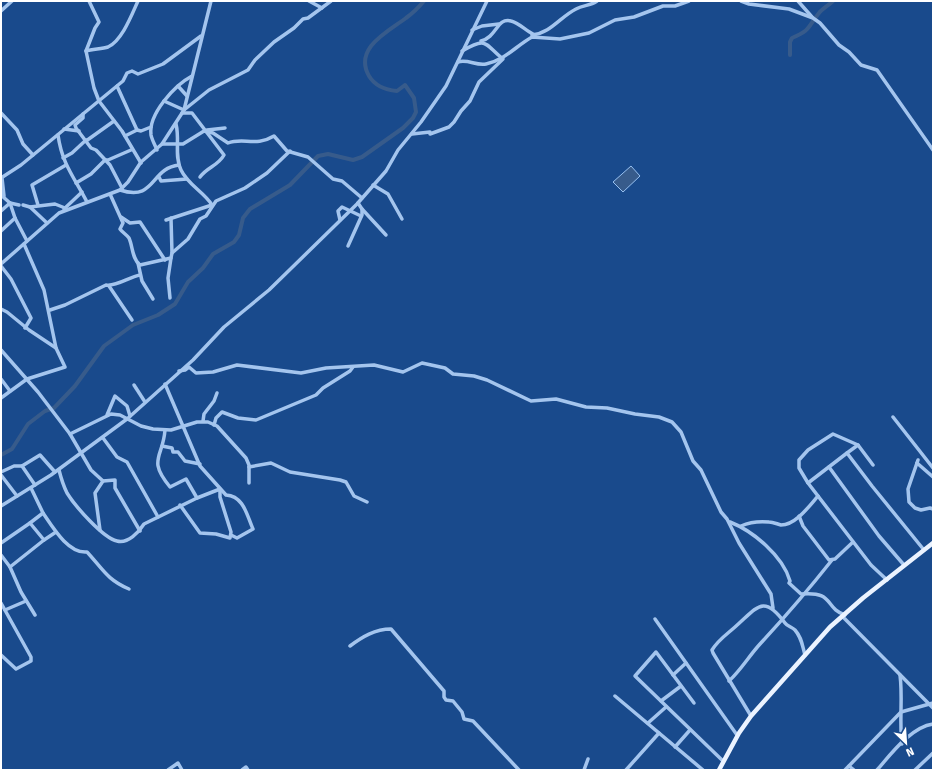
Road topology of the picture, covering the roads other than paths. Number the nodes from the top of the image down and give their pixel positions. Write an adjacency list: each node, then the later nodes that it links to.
1 (12, 1): 13 (street)
2 (89, 1): 21 (street)
3 (138, 1): 21 (street)
4 (211, 1): 17 (street)
5 (309, 1): 12 (street)
6 (331, 1): 12 (street)
7 (487, 1): 16 (street)
8 (597, 1): 18 (street)
9 (689, 1): 18 (street)
10 (741, 1): 14 (street)
11 (798, 1): 14 (street)
12 (322, 8): 30 (street)
13 (1, 11)
14 (813, 18): 49 (street)
15 (499, 24): 16 (street); 18 (street); 19 (street)
16 (472, 30): 20 (street)
17 (202, 35): 24 (street); 25 (street)
18 (536, 35): 22 (street)
19 (479, 42): 20 (street); 22 (street)
20 (462, 50): 23 (street)
21 (86, 52): 28 (street)
22 (503, 58): 23 (street); 41 (street)
23 (458, 62): 41 (street)
24 (192, 76): 26 (street); 27 (street)
25 (117, 86): 28 (street); 38 (street)
26 (178, 86): 27 (street); 29 (street)
27 (187, 96): 30 (street)
28 (99, 100): 32 (street); 33 (street)
29 (164, 101): 30 (street); 35 (street)
30 (183, 112): 34 (street); 39 (street)
31 (1, 113): 51 (street)
32 (83, 114): 37 (street); 40 (street)
33 (114, 121): 43 (street); 44 (street)
34 (176, 124): 45 (street); 46 (street)
35 (151, 127): 38 (street); 48 (street)
36 (225, 128): 39 (street)
37 (64, 129): 40 (street); 42 (street)
38 (138, 130): 43 (street)
39 (206, 130): 46 (street); 50 (street); 58 (street)
40 (79, 131): 44 (street)
41 (411, 134): 62 (street)
42 (58, 135): 51 (street); 52 (street)
43 (125, 136): 47 (street)
44 (86, 140): 52 (street); 53 (street)
45 (162, 144): 46 (street); 48 (street)
46 (179, 144): 56 (street)
47 (132, 150): 53 (street); 54 (street)
48 (157, 150): 54 (street)
49 (933, 150)
50 (290, 151): 67 (street); 71 (street)
51 (33, 155): 59 (street)
52 (62, 158): 55 (street)
53 (105, 160): 61 (street); 63 (street)
54 (140, 163): 63 (street)
55 (66, 165): 61 (street); 72 (street)
56 (179, 165): 57 (street); 60 (street)
57 (158, 176): 60 (street); 63 (street)
58 (200, 177)
59 (1, 178): 66 (street)
60 (187, 179): 71 (street)
61 (76, 183): 64 (street)
62 (374, 185): 67 (street); 83 (street)
63 (121, 189): 65 (street)
64 (82, 192): 68 (street); 74 (street)
65 (110, 194): 68 (street); 79 (street)
66 (2, 196): 69 (street)
67 (362, 198): 70 (street)
68 (87, 202): 77 (street)
69 (10, 203): 73 (street); 76 (street); 81 (street)
70 (358, 203): 75 (street); 78 (street)
71 (212, 205): 82 (street); 91 (street)
72 (38, 206): 73 (street); 74 (street)
73 (30, 207): 86 (street)
74 (65, 208): 77 (street)
75 (362, 210): 80 (street); 88 (street)
76 (1, 211)
77 (61, 212): 86 (street)
78 (349, 212): 80 (street); 85 (street); 85 (street)
79 (120, 216): 93 (street); 94 (street)
80 (361, 216): 90 (street)
81 (15, 218): 87 (street); 89 (street)
82 (171, 218): 84 (street); 91 (street)
83 (402, 219)
84 (166, 220)
85 (340, 220): 109 (street)
86 (48, 223): 89 (street)
87 (1, 231)
88 (386, 235)
89 (25, 242): 95 (street); 101 (street)
90 (348, 246)
91 (172, 254): 92 (street)
92 (171, 258): 93 (street); 98 (street)
93 (165, 260): 94 (street)
94 (138, 263): 96 (street)
95 (1, 265): 103 (street)
96 (140, 275): 97 (street); 99 (street)
97 (109, 286): 101 (street); 102 (street)
98 (170, 298)
99 (153, 299)
100 (1, 309): 104 (street)
101 (50, 310): 106 (street)
102 (132, 320)
103 (30, 321): 104 (street); 105 (street)
104 (20, 323): 105 (street)
105 (25, 328): 106 (street)
106 (56, 348): 111 (street)
107 (1, 350): 111 (street)
108 (353, 366): 109 (street); 122 (street); 156 (street)
109 (179, 371): 112 (street)
110 (1, 379): 114 (street)
111 (27, 379): 114 (street); 125 (street)
112 (165, 384): 117 (street); 123 (street)
113 (134, 385): 117 (street)
114 (10, 391): 116 (street)
115 (217, 394): 121 (street)
116 (1, 398)
117 (145, 402): 119 (street)
118 (107, 415): 119 (street); 119 (street); 125 (street)
119 (128, 417): 124 (street); 126 (street)
120 (893, 417): 136 (street)
121 (203, 422): 122 (street); 123 (street)
122 (214, 425): 134 (street)
123 (182, 426): 124 (street); 131 (street)
124 (164, 430): 128 (street)
125 (70, 434): 129 (street)
126 (103, 438): 129 (street); 154 (street)
127 (858, 445): 130 (street); 132 (street); 142 (street)
128 (162, 446): 131 (street); 148 (street)
129 (81, 453): 137 (street); 140 (street)
130 (847, 454): 135 (street); 167 (street)
131 (200, 464): 145 (street)
132 (872, 465)
133 (22, 466): 137 (street); 138 (street); 143 (street)
134 (249, 467): 141 (street); 149 (street)
135 (829, 467): 142 (street); 170 (street)
136 (933, 468)
137 (57, 471): 143 (street); 159 (street)
138 (1, 474): 146 (street)
139 (933, 477): 152 (street)
140 (103, 481): 159 (street); 160 (street)
141 (249, 483)
142 (808, 483): 147 (street)
143 (35, 485): 144 (street)
144 (31, 488): 146 (street); 153 (street)
145 (220, 489): 148 (street); 162 (street); 162 (street)
146 (17, 496): 151 (street)
147 (818, 496): 155 (street); 164 (street)
148 (197, 498): 150 (street)
149 (367, 502)
150 (180, 505): 154 (street); 162 (street)
151 (1, 506)
152 (933, 509)
153 (43, 513): 157 (street); 161 (street)
154 (158, 516): 160 (street)
155 (799, 516): 158 (street); 169 (street)
156 (730, 522): 158 (street); 177 (street)
157 (30, 523): 163 (street); 165 (street)
158 (741, 526): 174 (street)
159 (100, 530): 160 (street)
160 (140, 531)
161 (56, 532): 163 (street); 173 (street)
162 (231, 536)
163 (44, 540): 171 (street)
164 (854, 542): 169 (street); 172 (street)
165 (1, 543)
166 (933, 543): 167 (main road)
167 (924, 550): 170 (main road)
168 (1, 555): 171 (street)
169 (832, 560): 174 (street)
170 (904, 565): 172 (main road)
171 (10, 567): 175 (street)
172 (886, 580): 180 (main road)
173 (129, 589)
174 (805, 594): 180 (street); 182 (street)
175 (26, 601): 178 (street); 179 (street)
176 (1, 603): 178 (street)
177 (773, 608): 182 (street); 189 (street)
178 (5, 610): 185 (street)
179 (35, 614)
180 (845, 615): 184 (main road); 187 (street)
181 (656, 619): 186 (street)
182 (783, 619): 184 (street); 189 (street)
183 (350, 646): 215 (street)
184 (805, 655): 199 (main road)
185 (1, 656)
186 (686, 663): 188 (street); 204 (street)
187 (900, 674): 195 (street); 198 (street)
188 (673, 675): 190 (street); 192 (street)
189 (728, 681): 199 (street)
190 (681, 686): 192 (street); 194 (street)
191 (615, 696): 200 (street)
192 (661, 702): 196 (street)
193 (933, 703): 195 (street)
194 (694, 704)
195 (928, 704): 197 (street); 198 (street)
196 (666, 707): 200 (street); 202 (street)
197 (933, 708)
198 (901, 712): 205 (street); 210 (street)
199 (751, 716): 204 (main road)
200 (648, 723): 203 (street)
201 (933, 724): 205 (street)
202 (690, 730): 206 (street); 209 (street)
203 (659, 733): 206 (street); 217 (street)
204 (737, 736): 209 (main road)
205 (902, 744): 222 (street)
206 (675, 747): 218 (street)
207 (933, 753): 223 (street)
208 (588, 759): 216 (street)
209 (723, 762): 219 (main road)
210 (849, 766): 220 (street); 221 (street)
211 (168, 770): 212 (street)
212 (182, 770)
213 (242, 770): 214 (street)
214 (248, 770)
215 (520, 770)
216 (584, 770)
217 (626, 770)
218 (703, 770)
219 (719, 770)
220 (845, 770)
221 (854, 770)
222 (877, 770)
223 (915, 770)

